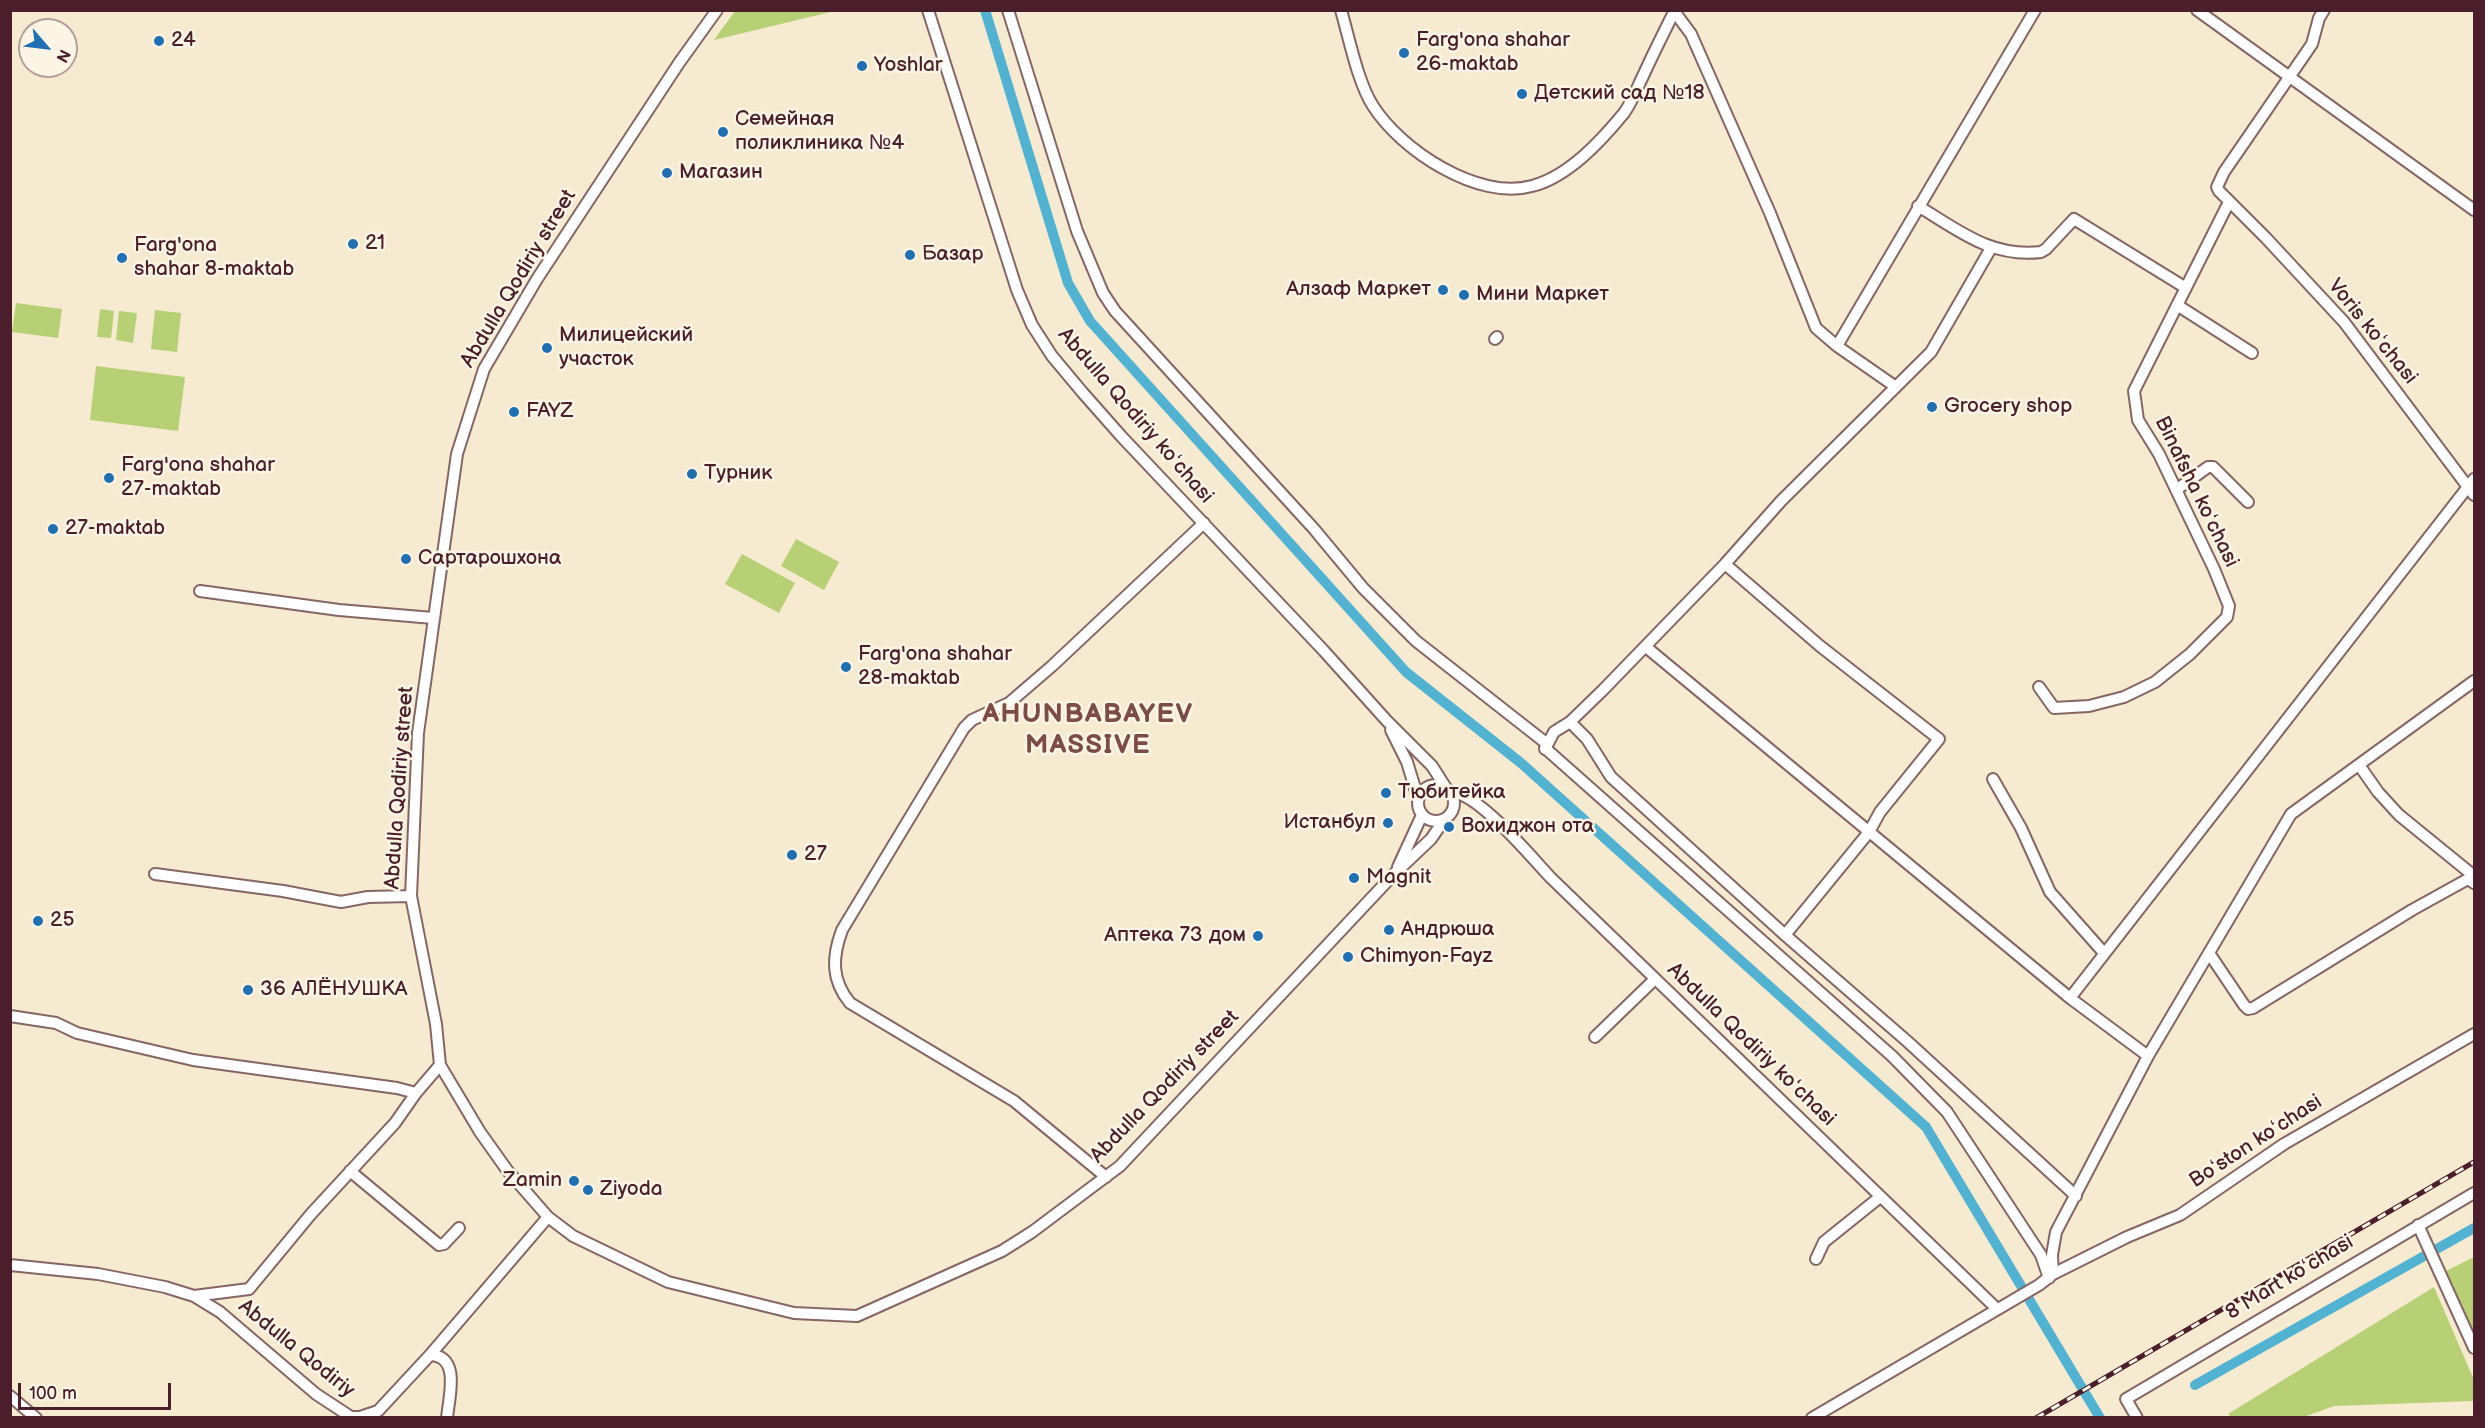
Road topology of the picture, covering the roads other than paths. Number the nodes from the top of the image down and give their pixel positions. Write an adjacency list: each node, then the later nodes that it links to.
1 (717, 10): 25 (street, Abdulla Qodiriy street)
2 (928, 10): 22 (street, Abdulla Qodiriy koʻchasi)
3 (1008, 10): 31 (street)
4 (1341, 10): 8 (street)
5 (2035, 10): 11 (street)
6 (2197, 10): 9 (street)
7 (2324, 10): 9 (street)
8 (1674, 11): 16 (street)
9 (2288, 76): 10 (street); 12 (street)
10 (2229, 202): 14 (street, Binafsha koʻchasi); 19 (street, Voris koʻchasi)
11 (1918, 206): 13 (street); 16 (street)
12 (2475, 210)
13 (1991, 248): 14 (street); 18 (street)
14 (2186, 288): 15 (street, Binafsha koʻchasi)
15 (2177, 305): 17 (street); 20 (street, Binafsha koʻchasi)
16 (1837, 346): 18 (street)
17 (2252, 353)
18 (1896, 387): 23 (street)
19 (2472, 487): 46 (street)
20 (2176, 490): 21 (street); 28 (street, Binafsha koʻchasi)
21 (2248, 502)
22 (1204, 523): 29 (street, Abdulla Qodiriy koʻchasi); 57 (street)
23 (1725, 564): 26 (street); 39 (street)
24 (200, 591): 25 (street)
25 (433, 618): 44 (street, Abdulla Qodiriy street)
26 (1646, 646): 30 (street); 39 (street)
27 (2475, 681): 32 (street)
28 (2039, 687)
29 (1387, 721): 34 (street, Abdulla Qodiriy koʻchasi); 35 (street, Abdulla Qodiriy koʻchasi)
30 (1570, 722): 31 (street); 45 (street)
31 (1545, 748): 66 (street)
32 (2359, 765): 42 (street); 47 (street)
33 (1994, 779): 46 (street)
34 (1448, 790): 35 (street); 36 (street, Abdulla Qodiriy koʻchasi); 38 (street)
35 (1418, 798): 37 (street, Abdulla Qodiriy koʻchasi)
36 (1481, 807): 38 (street); 48 (street, Abdulla Qodiriy koʻchasi)
37 (1422, 815): 38 (street); 40 (street)
38 (1447, 817): 40 (street)
39 (1869, 832): 45 (street); 49 (street)
40 (1396, 872): 57 (street, Abdulla Qodiriy street)
41 (155, 874): 44 (street)
42 (2475, 876)
43 (2475, 882): 47 (street)
44 (411, 896): 54 (street, Abdulla Qodiriy street)
45 (1785, 935): 59 (street)
46 (2104, 953): 49 (street)
47 (2209, 953): 53 (street)
48 (1656, 979): 52 (street); 60 (street, Abdulla Qodiriy koʻchasi)
49 (2070, 998): 53 (street)
50 (10, 1016): 55 (street)
51 (2475, 1034): 66 (street, Boʻston koʻchasi)
52 (1595, 1037)
53 (2148, 1056): 59 (street)
54 (440, 1065): 55 (street); 61 (street, Abdulla Qodiriy street)
55 (416, 1093): 56 (street)
56 (350, 1172): 62 (street); 67 (street)
57 (1106, 1177): 61 (street, Abdulla Qodiriy street)
58 (2475, 1193): 63 (street, 8 Mart koʻchasi)
59 (2076, 1196): 66 (street)
60 (1880, 1197): 64 (street); 68 (street, Abdulla Qodiriy koʻchasi)
61 (548, 1217): 70 (street, Abdulla Qodiriy)
62 (459, 1228)
63 (2420, 1229): 69 (street); 75 (street, 8 Mart koʻchasi)
64 (1816, 1259)
65 (10, 1265): 67 (street, Abdulla Qodiriy)
66 (2051, 1276): 68 (street, Boʻston koʻchasi)
67 (194, 1296): 70 (street, Abdulla Qodiriy)
68 (1996, 1308): 74 (street, Boʻston koʻchasi)
69 (2475, 1348)
70 (430, 1355): 73 (street)
71 (10, 1396): 72 (street)
72 (36, 1418)
73 (447, 1418)
74 (1812, 1418)
75 (2137, 1418)

